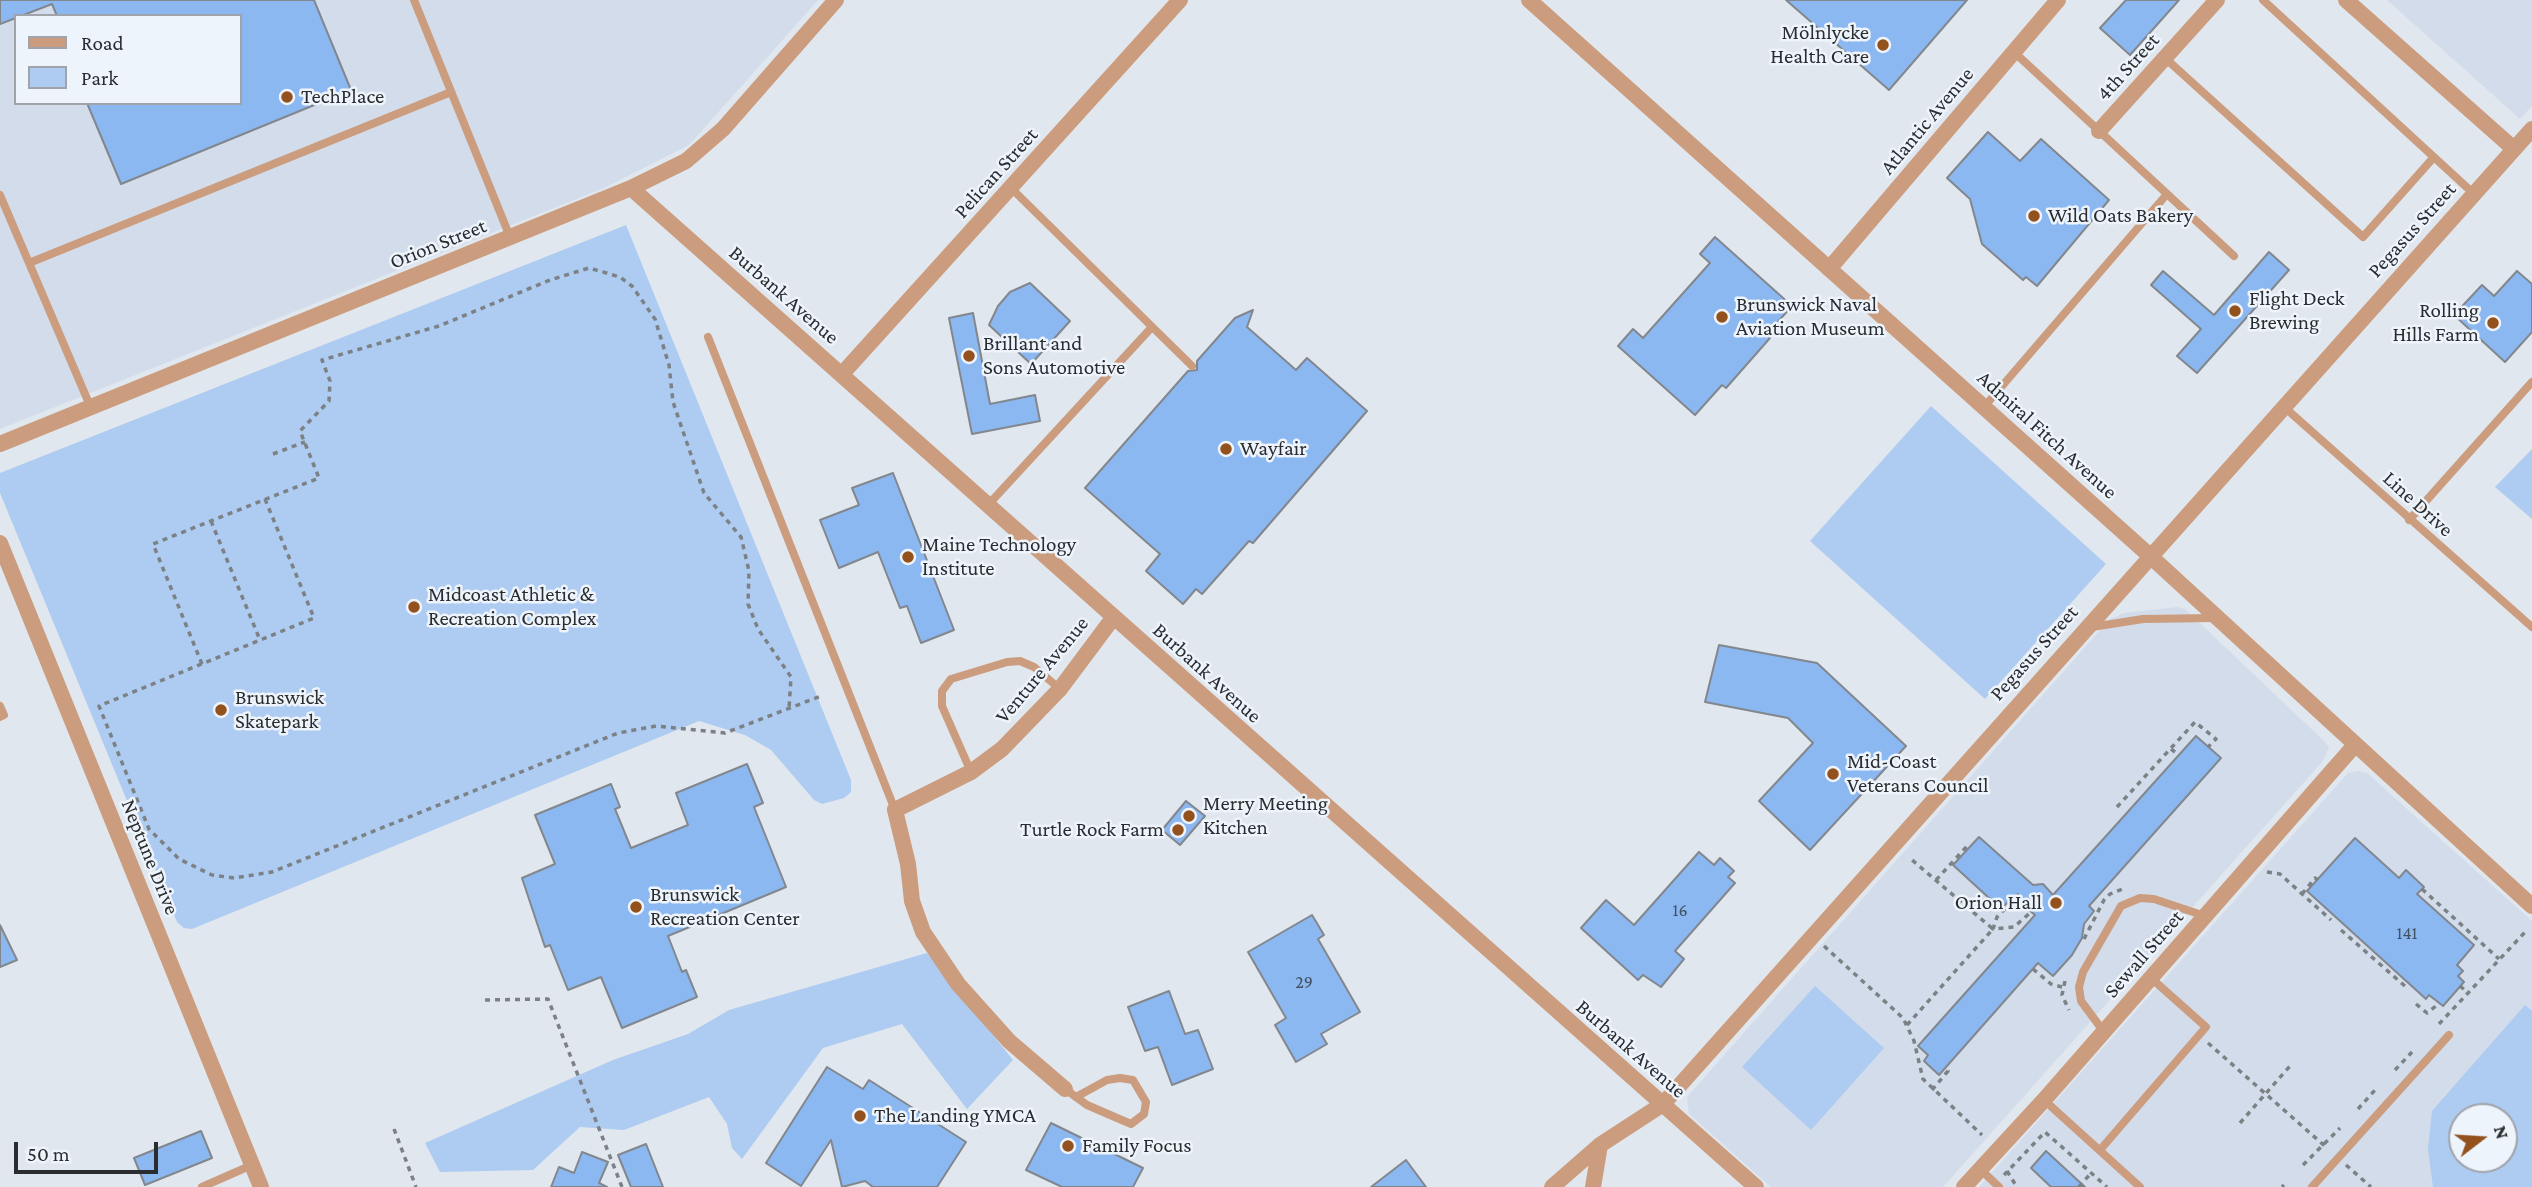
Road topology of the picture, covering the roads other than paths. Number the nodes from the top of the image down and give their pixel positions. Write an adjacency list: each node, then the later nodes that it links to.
1 (414, 0): 11 (lane)
2 (836, 0): 16 (street, Orion Street)
3 (1180, 0): 17 (street, Pelican Street)
4 (1529, 0): 24 (street, Admiral Fitch Avenue)
5 (2057, 0): 9 (street, Atlantic Avenue)
6 (2217, 0): 10 (street, 4th Street)
7 (2263, 0): 15 (lane)
8 (2346, 0): 14 (street)
9 (2014, 52): 13 (lane); 24 (street, Atlantic Avenue)
10 (2165, 58): 13 (street, 4th Street); 15 (lane)
11 (450, 92): 21 (lane); 23 (lane)
12 (2532, 129): 14 (street, Pegasus Street)
13 (2099, 131): 19 (lane)
14 (2514, 149): 18 (street, Pegasus Street)
15 (2434, 158): 18 (lane)
16 (631, 188): 21 (street, Orion Street); 28 (street, Burbank Avenue)
17 (1011, 188): 25 (lane); 28 (street, Pelican Street)
18 (2473, 193): 30 (street, Pegasus Street)
19 (2167, 194): 22 (lane); 31 (lane)
20 (0, 195): 23 (lane)
21 (511, 237): 32 (street, Orion Street)
22 (2234, 256)
23 (29, 263): 32 (lane)
24 (1829, 269): 31 (street, Admiral Fitch Avenue)
25 (1152, 327): 27 (lane); 34 (lane)
26 (708, 337): 47 (lane)
27 (1192, 366)
28 (842, 374): 34 (street, Burbank Avenue)
29 (2532, 382): 35 (lane)
30 (2283, 406): 35 (lane, Line Drive); 37 (street, Pegasus Street)
31 (1984, 407): 37 (street, Admiral Fitch Avenue)
32 (91, 408): 33 (street, Orion Street)
33 (0, 444)
34 (988, 506): 38 (street, Burbank Avenue)
35 (2409, 520): 40 (lane, Line Drive)
36 (0, 543): 58 (street, Neptune Drive)
37 (2149, 555): 39 (street, Admiral Fitch Avenue); 41 (street, Pegasus Street)
38 (1113, 618): 42 (street, Venture Avenue); 55 (street, Burbank Avenue)
39 (2217, 619): 41 (lane); 45 (street, Admiral Fitch Avenue)
40 (2532, 627)
41 (2085, 628): 55 (street, Pegasus Street)
42 (1059, 689): 46 (street, Venture Avenue); 46 (lane)
43 (0, 706): 44 (lane)
44 (0, 717)
45 (2354, 746): 48 (street, Admiral Fitch Avenue); 49 (street, Sewall Street)
46 (971, 772): 47 (street, Venture Avenue)
47 (895, 810): 53 (street)
48 (2532, 906)
49 (2205, 916): 50 (street, Sewall Street); 51 (lane)
50 (2151, 978): 51 (street, Sewall Street); 57 (lane)
51 (2104, 1032): 54 (street, Sewall Street)
52 (2449, 1035): 68 (lane)
53 (1071, 1093): 53 (lane)
54 (2044, 1100): 57 (lane); 59 (street, Sewall Street)
55 (1662, 1104): 56 (street, Pegasus Street); 65 (street, Burbank Avenue)
56 (1600, 1145): 63 (street, Pegasus Street); 64 (street)
57 (2099, 1150): 67 (lane)
58 (252, 1165): 61 (lane); 62 (street, Neptune Drive)
59 (1980, 1170): 60 (lane); 66 (street, Sewall Street)
60 (1997, 1186)
61 (202, 1187)
62 (261, 1187)
63 (1552, 1187)
64 (1593, 1187)
65 (1756, 1187)
66 (1964, 1187)
67 (2140, 1187)
68 (2312, 1187)

